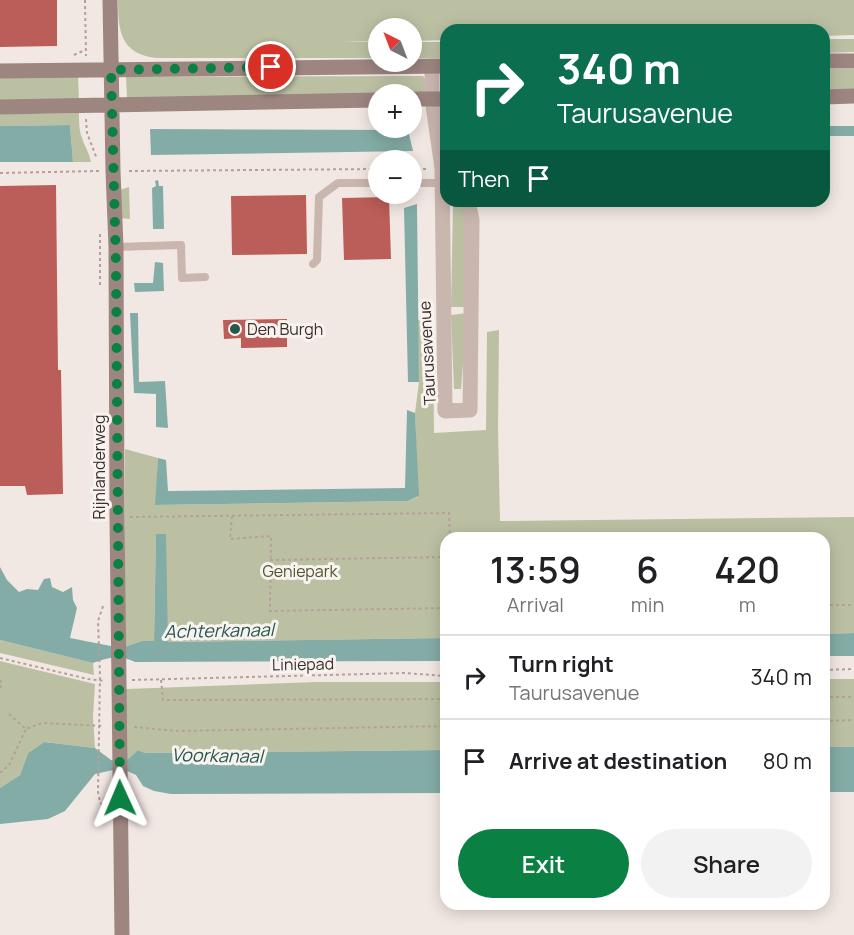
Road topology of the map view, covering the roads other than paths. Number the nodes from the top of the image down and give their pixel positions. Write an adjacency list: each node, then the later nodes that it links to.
1 (110, 0): 5 (street, Rijnlanderweg)
2 (830, 61): 3 (street)
3 (854, 61)
4 (439, 66): 5 (street, Taurusavenue); 10 (street, Taurusavenue)
5 (111, 70): 6 (street, Taurusavenue); 12 (street, Rijnlanderweg)
6 (0, 71)
7 (854, 96): 8 (street)
8 (830, 97)
9 (422, 99): 10 (street)
10 (439, 99): 14 (street, Taurusavenue)
11 (368, 100): 12 (street)
12 (112, 106): 13 (street); 20 (street, Rijnlanderweg)
13 (0, 107)
14 (440, 122)
15 (368, 183): 21 (lane)
16 (422, 183): 17 (lane)
17 (440, 183)
18 (444, 207): 19 (street, Taurusavenue)
19 (469, 207)
20 (116, 247): 22 (lane); 23 (street, Rijnlanderweg)
21 (314, 264)
22 (206, 277)
23 (122, 935)

